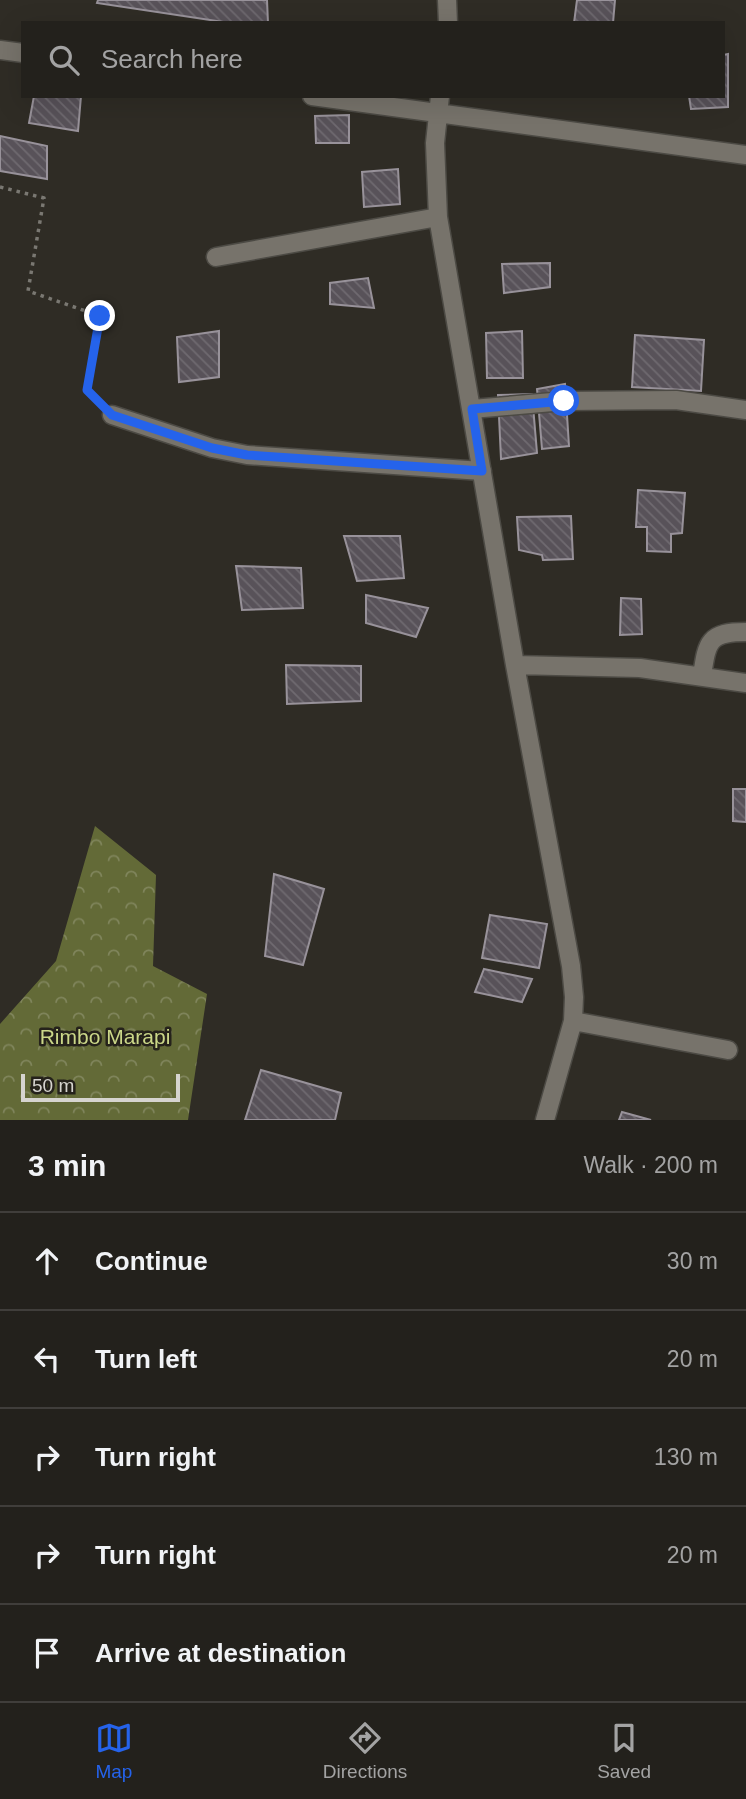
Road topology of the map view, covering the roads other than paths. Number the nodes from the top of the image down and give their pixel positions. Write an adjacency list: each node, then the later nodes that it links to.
1 (447, 0): 2 (street)
2 (448, 21)
3 (0, 50): 4 (street)
4 (21, 53)
5 (325, 98): 7 (street)
6 (440, 98): 7 (street)
7 (437, 115): 8 (street); 9 (street)
8 (746, 155)
9 (438, 217): 10 (street); 11 (street)
10 (216, 257)
11 (472, 409): 12 (street); 14 (street)
12 (746, 410)
13 (112, 415): 14 (street)
14 (482, 471): 16 (street)
15 (746, 632): 17 (street)
16 (515, 665): 17 (street); 19 (street)
17 (702, 677): 18 (street)
18 (746, 683)
19 (573, 1021): 20 (street); 21 (street)
20 (728, 1050)
21 (545, 1120)

